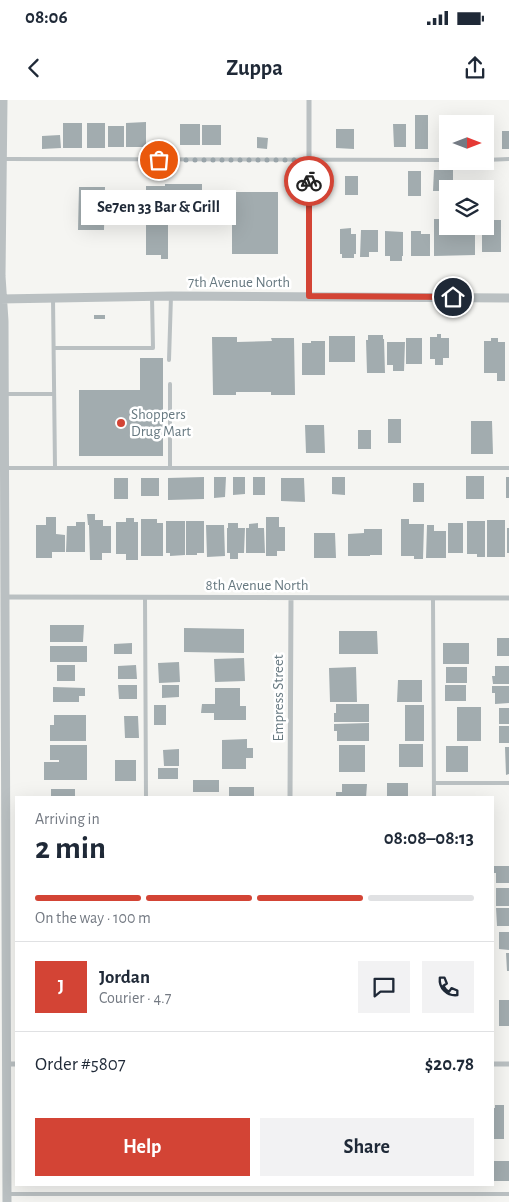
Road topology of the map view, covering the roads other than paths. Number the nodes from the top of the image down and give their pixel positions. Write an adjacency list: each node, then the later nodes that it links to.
1 (3, 100): 3 (street)
2 (309, 100): 4 (street)
3 (3, 159): 4 (lane); 13 (street)
4 (309, 160): 5 (lane); 10 (street)
5 (439, 160)
6 (494, 160): 7 (lane)
7 (509, 160)
8 (152, 296): 9 (street, 7th Avenue North); 11 (street, 7th Avenue North); 14 (lane)
9 (171, 296): 10 (street, 7th Avenue North); 15 (lane)
10 (309, 296): 12 (street, 7th Avenue North)
11 (53, 298): 13 (street, 7th Avenue North); 14 (lane)
12 (509, 298)
13 (1, 299): 17 (street)
14 (54, 348): 18 (lane)
15 (169, 360)
16 (170, 384): 21 (lane)
17 (4, 394): 18 (lane); 19 (street)
18 (54, 394): 20 (lane)
19 (4, 468): 20 (lane); 23 (street)
20 (55, 468): 21 (lane)
21 (170, 468): 22 (lane)
22 (509, 468)
23 (4, 597): 24 (street, 8th Avenue North); 33 (street)
24 (145, 598): 25 (street, 8th Avenue North); 30 (lane)
25 (291, 598): 27 (street, 8th Avenue North); 31 (street, Empress Street)
26 (509, 598): 27 (street, 8th Avenue North)
27 (433, 599): 28 (lane)
28 (434, 783): 29 (lane); 32 (lane)
29 (509, 783)
30 (146, 796)
31 (290, 796)
32 (434, 796)
33 (6, 1064): 34 (street); 38 (street)
34 (15, 1064)
35 (494, 1064): 36 (street)
36 (509, 1064)
37 (509, 1194): 38 (lane)
38 (7, 1198)

